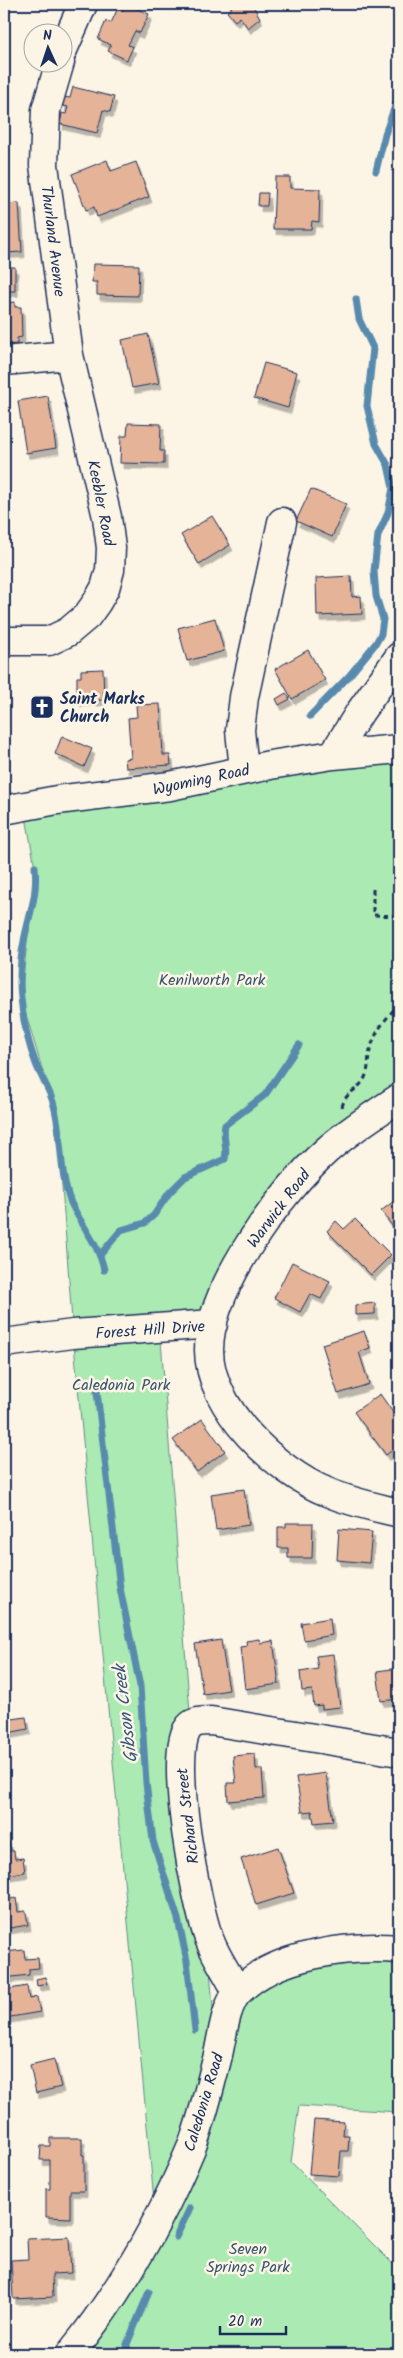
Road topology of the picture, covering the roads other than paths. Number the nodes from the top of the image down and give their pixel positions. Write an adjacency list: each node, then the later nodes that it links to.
1 (82, 4): 2 (street)
2 (72, 28)
3 (57, 72): 4 (street, Thurland Avenue)
4 (69, 355): 5 (street); 7 (street, Keebler Road)
5 (4, 361)
6 (282, 522): 11 (street)
7 (4, 641)
8 (399, 657): 10 (street)
9 (399, 749): 10 (street, Wyoming Road)
10 (333, 755): 11 (street, Wyoming Road)
11 (244, 770): 12 (street, Wyoming Road)
12 (4, 810)
13 (399, 1098): 14 (street, Warwick Road)
14 (213, 1324): 15 (street, Forest Hill Drive); 16 (street, Forest Hill Drive)
15 (4, 1343)
16 (399, 1513)
17 (399, 1752): 19 (street, Richard Street)
18 (399, 1949): 19 (street)
19 (237, 1992): 20 (street, Caledonia Road)
20 (70, 2354)

